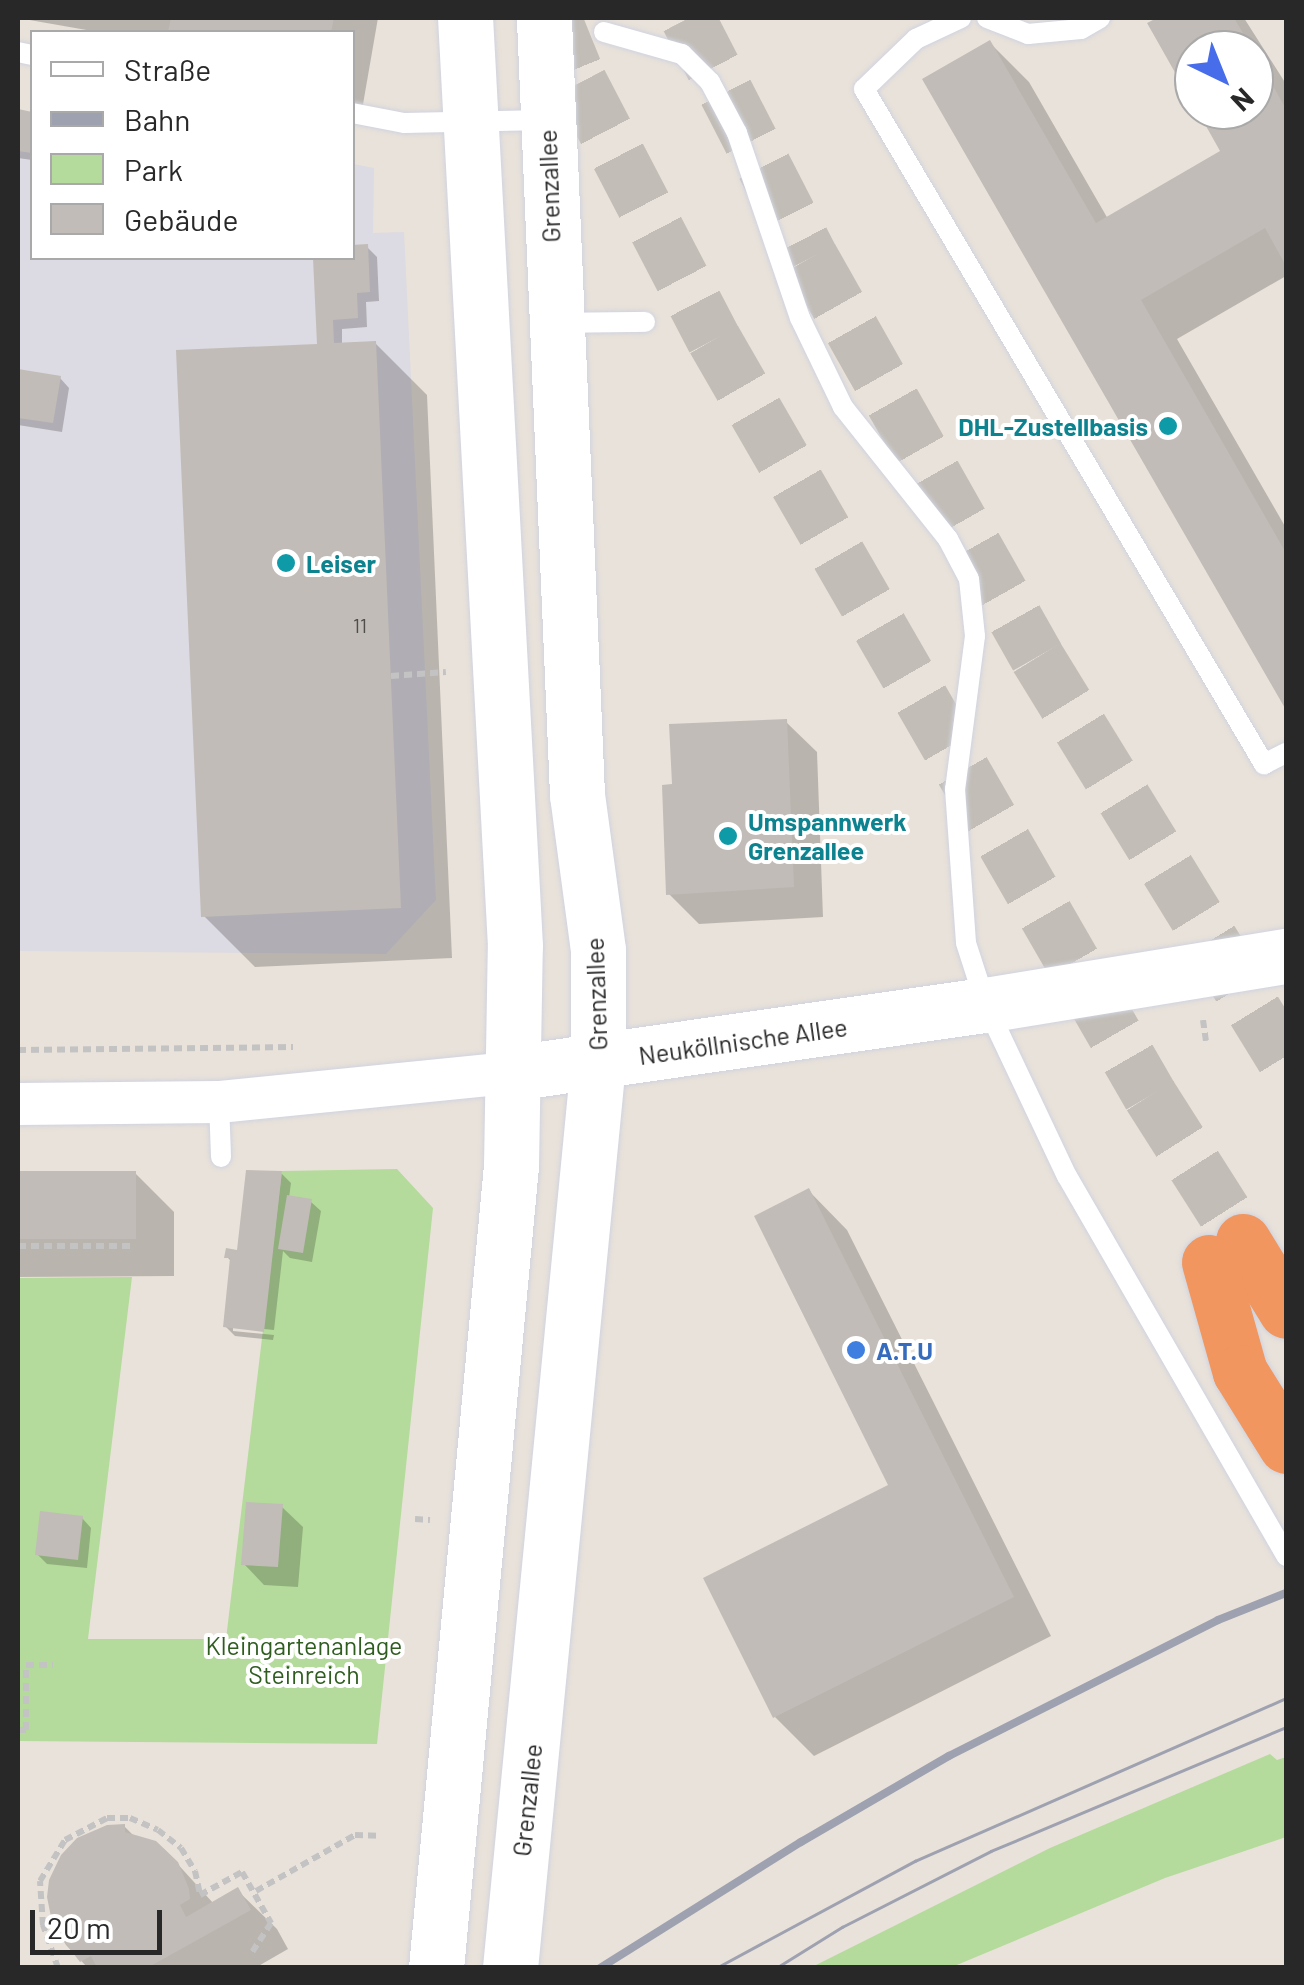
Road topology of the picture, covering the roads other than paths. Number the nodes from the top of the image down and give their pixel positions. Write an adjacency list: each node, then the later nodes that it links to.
1 (466, 18): 9 (main road)
2 (544, 18): 8 (main road, Grenzallee)
3 (961, 18): 12 (lane)
4 (987, 18): 5 (lane)
5 (1100, 18)
6 (604, 32): 14 (lane)
7 (355, 114): 9 (lane)
8 (546, 120): 9 (lane); 11 (main road, Grenzallee)
9 (471, 122): 16 (main road)
10 (645, 322): 11 (lane)
11 (555, 323): 15 (main road, Grenzallee)
12 (1286, 753)
13 (1286, 956): 14 (main road, Neuköllnische Allee)
14 (986, 1005): 15 (main road, Neuköllnische Allee); 22 (lane)
15 (598, 1062): 16 (main road, Neuköllnische Allee); 24 (main road, Grenzallee)
16 (512, 1073): 17 (street, Neuköllnische Allee); 23 (main road)
17 (219, 1102): 18 (street, Neuköllnische Allee); 19 (lane)
18 (18, 1104)
19 (221, 1158)
20 (1286, 1310): 21 (highway)
21 (1286, 1446)
22 (1286, 1556)
23 (436, 1968)
24 (510, 1968)

